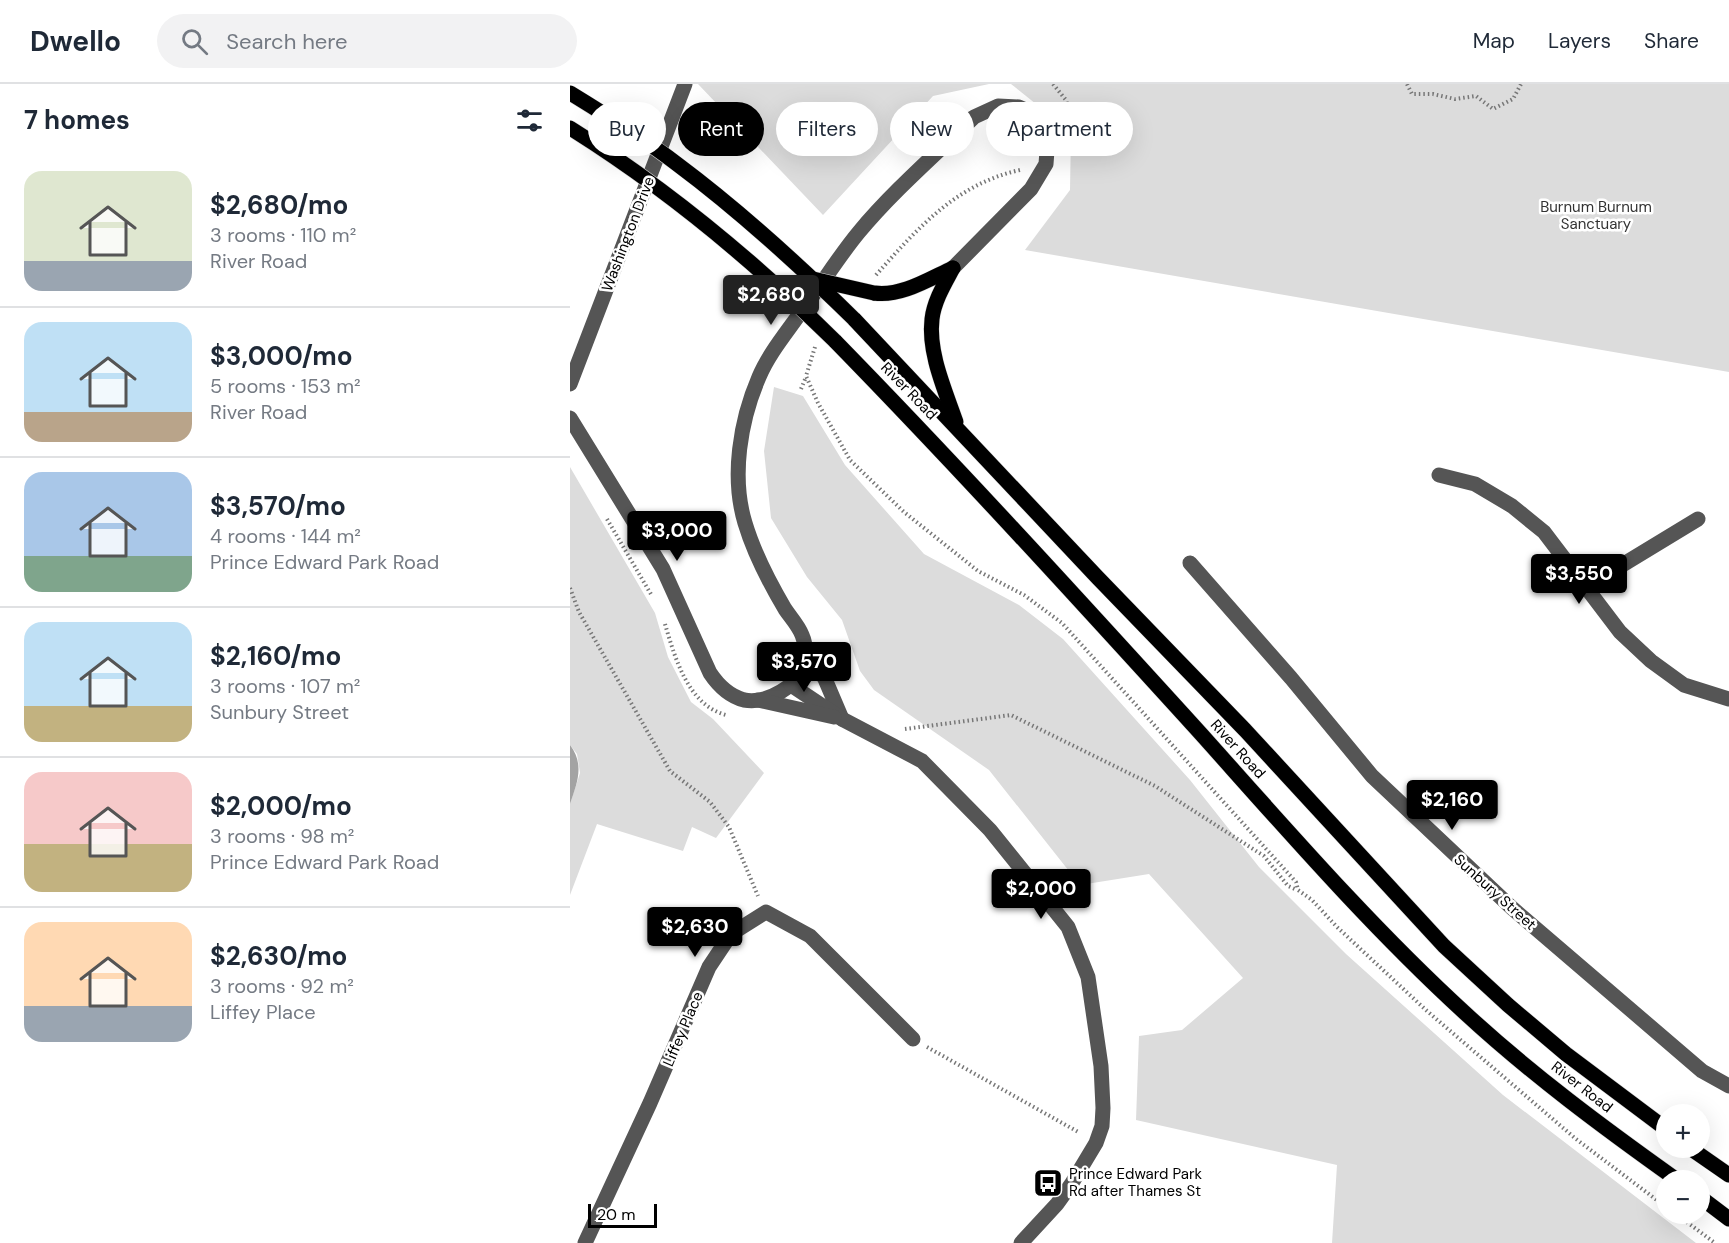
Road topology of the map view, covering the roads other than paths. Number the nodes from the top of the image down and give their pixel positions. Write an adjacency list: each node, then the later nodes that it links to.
1 (685, 84): 6 (street, Washington Drive)
2 (570, 93): 5 (main road, River Road, bridge)
3 (570, 128): 22 (main road, River Road, bridge)
4 (953, 268): 5 (main road, bridge); 8 (main road); 13 (street)
5 (813, 279): 8 (main road, River Road, bridge)
6 (570, 384)
7 (570, 417): 16 (street)
8 (957, 427): 20 (main road, River Road)
9 (1439, 475): 12 (street)
10 (1698, 519): 12 (street)
11 (1190, 563): 19 (street, Sunbury Street)
12 (1586, 587): 15 (street)
13 (805, 646): 14 (street); 17 (street)
14 (791, 685): 16 (street); 17 (street)
15 (1729, 699)
16 (758, 700): 17 (street)
17 (842, 719): 27 (street)
18 (913, 1039): 26 (street, Liffey Place)
19 (1729, 1086)
20 (1656, 1122)
21 (1704, 1158): 23 (main road)
22 (1664, 1170)
23 (1729, 1175)
24 (1710, 1205): 25 (main road)
25 (1729, 1219)
26 (585, 1243)
27 (1021, 1243)

